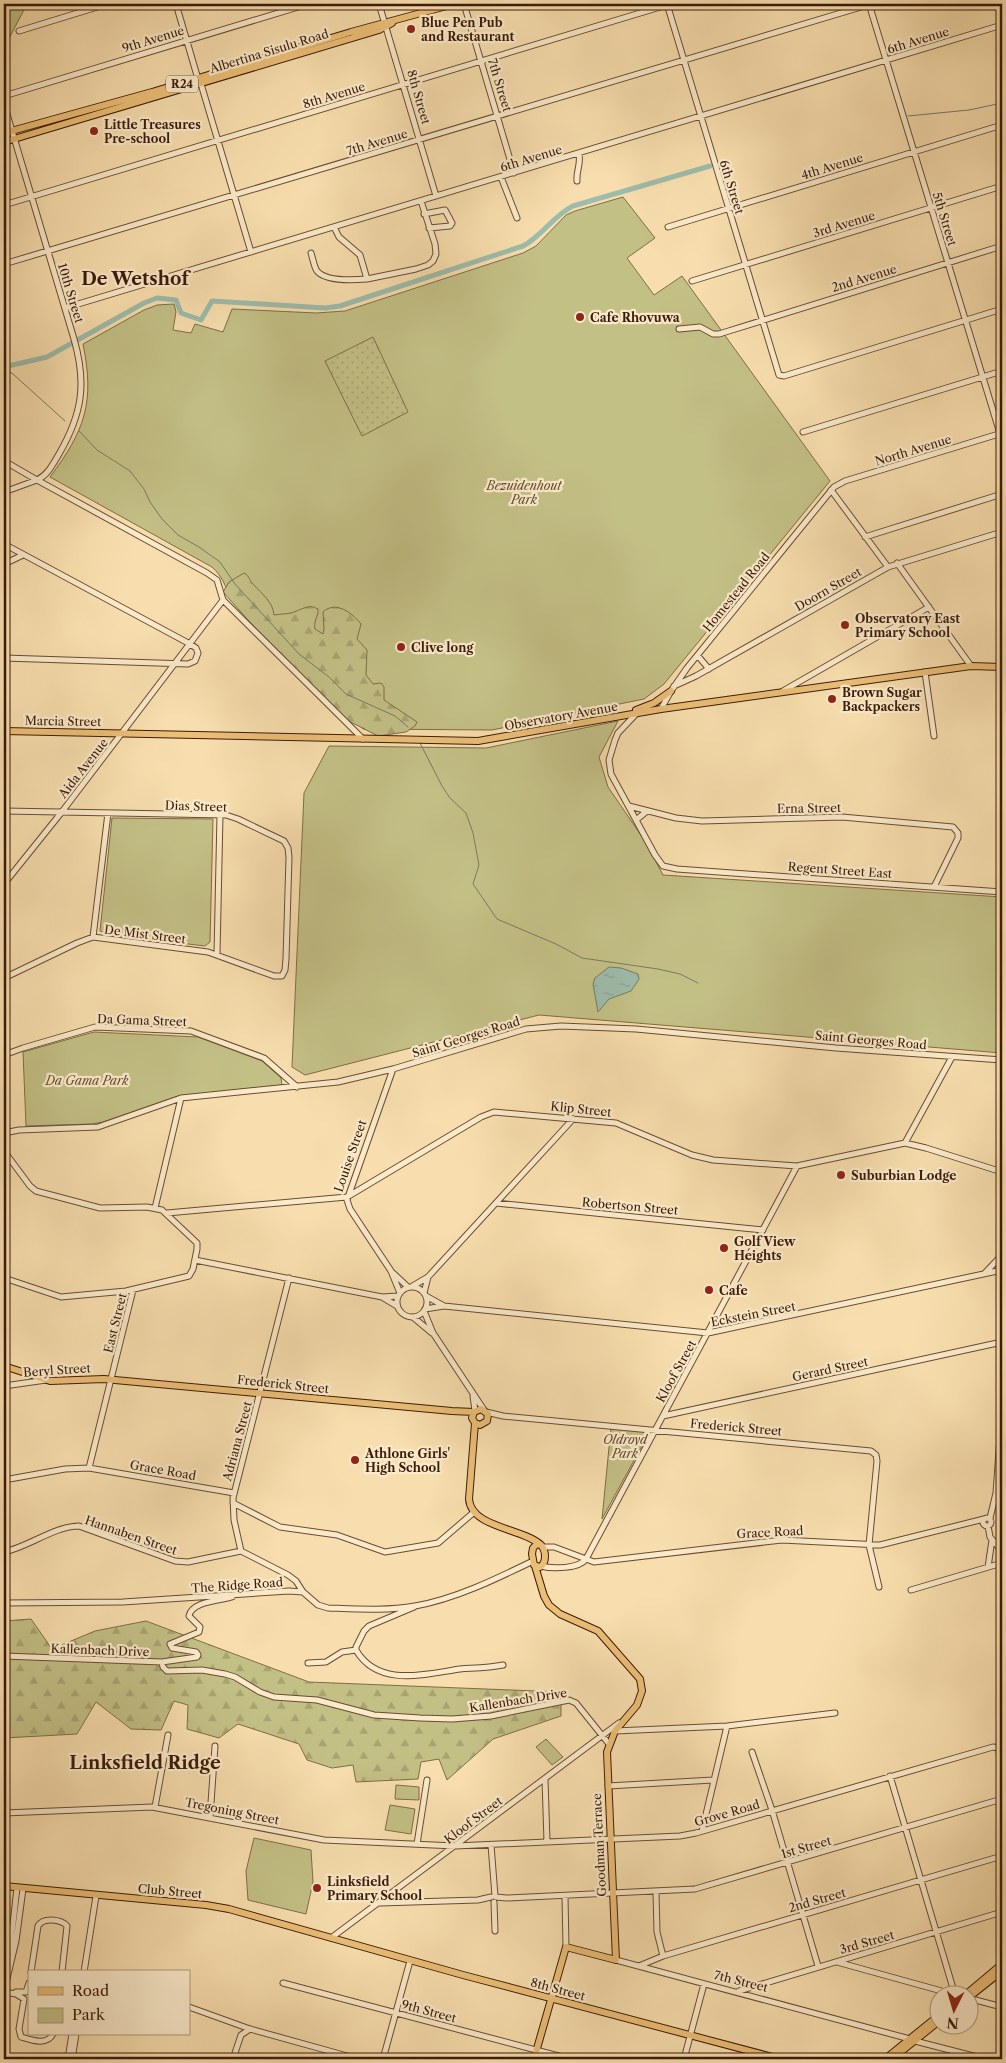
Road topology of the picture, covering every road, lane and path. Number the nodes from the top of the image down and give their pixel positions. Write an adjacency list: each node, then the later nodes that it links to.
1 (107, 4): 11 (street)
2 (176, 4): 12 (street)
3 (308, 4): 12 (street, 9th Avenue)
4 (379, 4): 9 (street, 8th Street)
5 (454, 4): 9 (main road, Albertina Sisulu Road / R24)
6 (464, 4): 13 (street, 7th Street)
7 (668, 4): 13 (street, 8th Avenue); 14 (street, 6th Street)
8 (870, 4): 14 (street, 7th Avenue); 15 (street, 5th Street)
9 (385, 25): 16 (main road, Albertina Sisulu Road / R24); 17 (street, 8th Street)
10 (1002, 25): 15 (street, 6th Avenue)
11 (19, 30)
12 (187, 40): 16 (street); 18 (street, 9th Avenue)
13 (481, 60): 17 (street, 8th Avenue); 20 (street, 7th Street)
14 (684, 60): 20 (street, 7th Avenue); 21 (street, 6th Street)
15 (886, 60): 21 (street, 6th Avenue); 29 (street, 5th Street)
16 (199, 81): 23 (main road, Albertina Sisulu Road / R24); 25 (main road, Albertina Sisulu Road / R24); 26 (street)
17 (404, 84): 26 (street, 8th Avenue); 27 (street, 8th Street)
18 (4, 96)
19 (4, 104): 23 (street, 10th Street)
20 (498, 116): 27 (street, 7th Avenue); 31 (street, 7th Street)
21 (700, 116): 30 (street, 6th Avenue); 40 (street, 6th Street)
22 (1002, 125): 29 (street, 4th Avenue)
23 (11, 130): 24 (main road, Albertina Sisulu Road / R24); 25 (street, 10th Street)
24 (4, 133)
25 (14, 139): 28 (main road, Albertina Sisulu Road / R24); 35 (street, 10th Street)
26 (216, 140): 35 (street, 8th Avenue); 36 (street)
27 (420, 140): 36 (street, 7th Avenue); 37 (street, 8th Street)
28 (4, 142)
29 (913, 152): 40 (street, 4th Avenue); 41 (street, 5th Street)
30 (579, 154): 31 (street, 6th Avenue); 33 (street)
31 (514, 173): 32 (street, 6th Avenue)
32 (501, 177): 37 (street, 6th Avenue); 43 (street)
33 (577, 181)
34 (1002, 186): 41 (street, 3rd Avenue)
35 (32, 196): 39 (street, 8th Avenue); 48 (street, 10th Street)
36 (233, 196): 48 (street, 7th Avenue); 49 (street)
37 (436, 196): 38 (street, 6th Avenue)
38 (420, 201): 42 (street); 44 (street, 6th Avenue)
39 (4, 205)
40 (728, 208): 45 (street, 4th Avenue); 53 (street, 6th Street)
41 (931, 208): 51 (street, 5th Street); 53 (street, 3rd Avenue)
42 (424, 214): 46 (street); 46 (street)
43 (517, 218)
44 (334, 227): 49 (street, 6th Avenue); 54 (street)
45 (668, 227)
46 (429, 228): 54 (street)
47 (1002, 246): 51 (street, 2nd Avenue)
48 (48, 251): 52 (street, 7th Avenue); 56 (street, 10th Street)
49 (251, 252): 56 (street, 6th Avenue)
50 (311, 253): 54 (street)
51 (947, 263): 58 (street, 2nd Avenue); 59 (street, 5th Street)
52 (4, 264)
53 (745, 264): 55 (street, 3rd Avenue); 58 (street, 6th Street)
54 (367, 279)
55 (692, 281)
56 (65, 308): 66 (street, 10th Street)
57 (1002, 309): 59 (street)
58 (762, 320): 59 (street, 6th Street); 60 (street, 2nd Avenue)
59 (965, 321): 62 (street, 5th Street)
60 (679, 329)
61 (1002, 371): 62 (street)
62 (982, 378): 63 (street); 64 (street, 5th Street)
63 (803, 432)
64 (1002, 436): 67 (street, North Avenue)
65 (4, 462): 66 (street)
66 (37, 480): 68 (street); 77 (street)
67 (831, 490): 71 (street); 80 (street, Homestead Road)
68 (4, 492)
69 (1002, 494): 71 (street)
70 (1002, 532): 74 (street, Doorn Street)
71 (865, 537): 76 (street)
72 (4, 544): 73 (street)
73 (24, 555): 75 (street); 79 (street)
74 (897, 563): 76 (street, Doorn Street); 78 (street)
75 (4, 564)
76 (888, 567): 85 (street, Doorn Street)
77 (223, 600): 79 (street, Aida Avenue); 95 (street)
78 (930, 607): 83 (street); 88 (street)
79 (190, 644): 82 (street, Aida Avenue); 82 (street)
80 (698, 656): 85 (street); 87 (street, Homestead Road)
81 (4, 658): 82 (street)
82 (176, 662): 93 (street, Aida Avenue)
83 (971, 666): 84 (main road, Observatory Avenue); 86 (main road, Observatory Avenue)
84 (1002, 667)
85 (709, 669): 87 (street, Doorn Street)
86 (924, 672): 88 (main road, Observatory Avenue); 94 (street)
87 (672, 689): 89 (street, Homestead Road); 91 (main road)
88 (780, 693): 89 (main road, Observatory Avenue)
89 (661, 709): 90 (main road, Observatory Avenue)
90 (636, 714): 91 (main road, Observatory Avenue); 96 (street)
91 (621, 716): 95 (main road, Observatory Avenue)
92 (4, 731): 93 (main road, Marcia Street)
93 (122, 734): 95 (main road, Observatory Avenue); 99 (street, Aida Avenue)
94 (934, 736)
95 (364, 740)
96 (629, 806): 98 (street, Erna Street); 102 (street)
97 (4, 811): 99 (street, Dias Street)
98 (647, 811): 102 (street); 104 (street, Erna Street)
99 (61, 813): 100 (street, Dias Street); 103 (street, Aida Avenue)
100 (108, 813): 101 (street, Dias Street); 106 (street)
101 (220, 815): 107 (street); 108 (street, Dias Street)
102 (636, 820): 104 (street, Regent Street East)
103 (4, 884)
104 (934, 887): 105 (street, Regent Street East)
105 (1002, 892)
106 (93, 937): 107 (street, De Mist Street); 109 (street, De Mist Street)
107 (217, 954): 108 (street, De Mist Street)
108 (285, 970)
109 (4, 978)
110 (4, 1055): 114 (street, Da Gama Street)
111 (952, 1057): 112 (street, Saint Georges Road); 113 (street, Saint Georges Road); 118 (street)
112 (1002, 1060)
113 (393, 1069): 114 (street, Saint Georges Road); 122 (street, Louise Street)
114 (297, 1087): 115 (street, Saint Georges Road)
115 (181, 1098): 117 (street, Saint Georges Road); 124 (street)
116 (573, 1119): 120 (street, Klip Street); 122 (street, Klip Street); 123 (street)
117 (4, 1135)
118 (905, 1143): 120 (street, Klip Street); 121 (street, Klip Street)
119 (4, 1151): 124 (street)
120 (797, 1166): 126 (street, Kloof Street)
121 (1002, 1172)
122 (347, 1196): 125 (street, Klip Street); 130 (street, Louise Street)
123 (496, 1203): 126 (street, Robertson Street); 132 (street)
124 (155, 1208): 125 (street)
125 (167, 1213): 128 (street)
126 (763, 1230): 145 (street, Kloof Street)
127 (1002, 1255): 131 (street)
128 (195, 1260): 134 (street); 136 (street, East Street)
129 (1002, 1270): 131 (street, Eckstein Street)
130 (391, 1272): 135 (street, Louise Street); 137 (street, Louise Street)
131 (984, 1274): 145 (street, Eckstein Street)
132 (428, 1277): 135 (street); 138 (street)
133 (4, 1278): 136 (street)
134 (289, 1278): 139 (street); 151 (street, Adriana Street)
135 (410, 1287): 137 (street); 138 (street)
136 (133, 1290): 148 (street, East Street)
137 (399, 1294): 139 (street); 140 (street)
138 (425, 1295): 141 (street, Eckstein Street); 142 (street)
139 (382, 1297): 140 (street)
140 (398, 1306): 143 (street)
141 (444, 1306): 142 (street, Eckstein Street); 145 (street, Eckstein Street)
142 (425, 1310): 143 (street); 144 (street)
143 (413, 1317): 144 (street)
144 (433, 1333): 152 (street)
145 (708, 1333): 157 (street, Kloof Street)
146 (1002, 1342): 157 (street, Gerard Street)
147 (4, 1366): 149 (main road)
148 (111, 1379): 149 (main road, Beryl Street); 151 (main road, Frederick Street); 162 (street, East Street)
149 (46, 1380): 150 (street, Beryl Street)
150 (4, 1386)
151 (260, 1392): 154 (main road, Frederick Street); 164 (street, Adriana Street)
152 (472, 1394): 155 (street); 156 (street)
153 (1002, 1409): 161 (street)
154 (452, 1411): 155 (main road, Frederick Street); 158 (main road, Frederick Street)
155 (474, 1411): 156 (main road, Frederick Street); 158 (main road)
156 (485, 1416): 158 (main road, Frederick Street); 159 (street, Frederick Street); 160 (main road)
157 (663, 1416): 159 (street, Kloof Street)
158 (474, 1422): 160 (main road)
159 (654, 1431): 170 (street, Frederick Street); 175 (street, Kloof Street)
160 (474, 1443): 166 (main road)
161 (1000, 1461): 167 (street)
162 (88, 1468): 163 (street, Grace Road); 164 (street, Grace Road)
163 (4, 1480)
164 (234, 1493): 165 (street, Adriana Street)
165 (233, 1503): 166 (street); 174 (street, Adriana Street)
166 (473, 1513): 168 (main road, Grace Road)
167 (987, 1518): 169 (street); 170 (street, Grace Road)
168 (525, 1536): 171 (main road, Grace Road); 177 (main road)
169 (992, 1540): 172 (street); 180 (street)
170 (869, 1545): 176 (street, Grace Road); 181 (street)
171 (542, 1546): 175 (street, Grace Road); 177 (main road); 177 (main road)
172 (1002, 1551)
173 (4, 1552): 174 (street, Hannaben Street)
174 (241, 1552): 183 (street)
175 (586, 1559): 176 (street, Grace Road); 179 (street)
176 (594, 1562): 179 (street)
177 (536, 1563): 179 (street); 186 (street); 193 (main road, Goodman Terrace)
178 (1002, 1563): 180 (street)
179 (581, 1564)
180 (988, 1567): 182 (street)
181 (879, 1587)
182 (911, 1590)
183 (303, 1592): 184 (street, The Ridge Road); 186 (street)
184 (247, 1593): 185 (street, The Ridge Road); 189 (street)
185 (4, 1602)
186 (417, 1606): 187 (street)
187 (356, 1650): 190 (street); 191 (street)
188 (4, 1656): 189 (street, Kallenbach Drive)
189 (162, 1662): 197 (street, Kallenbach Drive)
190 (308, 1663)
191 (503, 1665)
192 (835, 1713): 194 (street)
193 (626, 1718): 195 (main road, Goodman Terrace); 197 (street, Kloof Street)
194 (727, 1726): 195 (street); 205 (street)
195 (615, 1731): 198 (main road, Goodman Terrace)
196 (168, 1735): 208 (street)
197 (601, 1736): 198 (street, Kallenbach Drive); 203 (street, Kloof Street)
198 (609, 1744): 206 (main road, Goodman Terrace)
199 (215, 1746): 211 (street)
200 (752, 1752): 209 (street)
201 (1002, 1762): 202 (street, Grove Road)
202 (890, 1776): 209 (street, Grove Road); 212 (street)
203 (544, 1779): 215 (street); 218 (street, Kloof Street)
204 (427, 1780): 216 (street)
205 (713, 1780): 206 (street); 213 (street)
206 (608, 1786): 214 (main road, Goodman Terrace)
207 (1002, 1799): 212 (street, 1st Street)
208 (155, 1807): 210 (street, Tregoning Street); 211 (street, Tregoning Street)
209 (772, 1810): 213 (street, Grove Road); 220 (street)
210 (4, 1813)
211 (210, 1817): 216 (street, Tregoning Street)
212 (905, 1828): 220 (street, 1st Street); 221 (street)
213 (702, 1831): 214 (street, Grove Road)
214 (611, 1839): 215 (street, Grove Road); 225 (main road, Goodman Terrace)
215 (547, 1842): 217 (street, Grove Road)
216 (417, 1844): 218 (street, Tregoning Street)
217 (491, 1845): 218 (street, Grove Road); 228 (street)
218 (455, 1846): 229 (street, Kloof Street)
219 (1002, 1856): 221 (street, 2nd Street)
220 (788, 1862): 224 (street, 1st Street); 231 (street)
221 (921, 1880): 231 (street, 2nd Street); 233 (street)
222 (4, 1886): 223 (main road, Club Street)
223 (20, 1888): 226 (main road, Club Street); 251 (street)
224 (656, 1892): 225 (street, 1st Street); 236 (street)
225 (613, 1893): 227 (street, 1st Street); 237 (main road, Goodman Terrace)
226 (96, 1896): 234 (main road, Club Street); 245 (street)
227 (565, 1896): 228 (street, 1st Street); 235 (street)
228 (493, 1899): 229 (street, 1st Street); 232 (street)
229 (380, 1903): 234 (street, Kloof Street)
230 (1002, 1912): 233 (street, 3rd Street)
231 (803, 1915): 236 (street, 2nd Street); 242 (street)
232 (495, 1931)
233 (936, 1932): 239 (street, 3rd Street); 249 (street)
234 (331, 1938): 238 (main road, 8th Street)
235 (566, 1947): 237 (main road, 7th Street); 256 (main road)
236 (663, 1956): 241 (street, 2nd Street)
237 (616, 1960): 241 (street, 7th Street)
238 (410, 1961): 256 (main road, 8th Street); 260 (street)
239 (836, 1962): 242 (street, 3rd Street); 253 (street)
240 (1002, 1964): 250 (main road)
241 (639, 1966): 248 (street, 7th Street)
242 (818, 1966): 255 (street, 3rd Street)
243 (30, 1970): 244 (street)
244 (62, 1970)
245 (84, 1970)
246 (1002, 1970): 254 (main road)
247 (283, 1983): 260 (street, 9th Street)
248 (704, 1984): 255 (street, 7th Street); 268 (street)
249 (952, 1986)
250 (976, 1986)
251 (4, 1988): 252 (street); 265 (street)
252 (28, 1988)
253 (928, 1988)
254 (978, 1990)
255 (738, 1992): 269 (street, 7th Street)
256 (550, 1998): 268 (main road, 8th Street); 271 (main road)
257 (978, 2001): 259 (street)
258 (190, 2007): 261 (street)
259 (1002, 2007)
260 (396, 2013): 271 (street, 9th Street); 276 (street)
261 (238, 2025): 263 (street); 270 (street)
262 (928, 2026): 269 (main road)
263 (250, 2029): 270 (street); 275 (street)
264 (928, 2029): 269 (main road)
265 (52, 2036)
266 (74, 2036): 272 (street)
267 (74, 2036): 273 (street)
268 (690, 2036): 279 (street); 280 (main road, 8th Street)
269 (913, 2040): 281 (main road); 282 (main road); 283 (street, 7th Street)
270 (238, 2044): 274 (street)
271 (536, 2050): 277 (main road); 278 (street, 9th Street)
272 (68, 2059)
273 (72, 2059)
274 (234, 2059)
275 (358, 2059)
276 (383, 2059)
277 (534, 2059)
278 (570, 2059)
279 (684, 2059)
280 (780, 2059)
281 (885, 2059)
282 (892, 2059)
283 (985, 2059)

